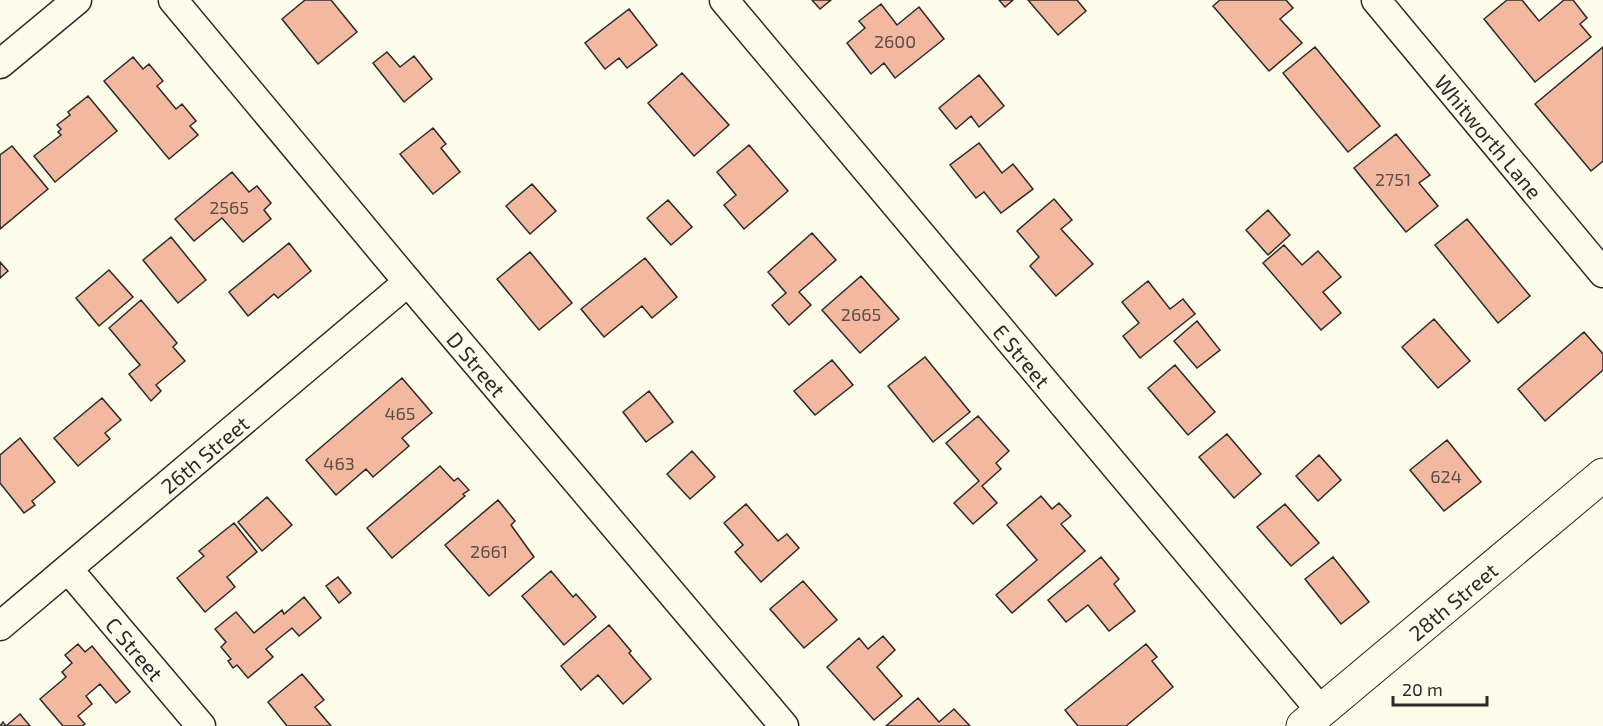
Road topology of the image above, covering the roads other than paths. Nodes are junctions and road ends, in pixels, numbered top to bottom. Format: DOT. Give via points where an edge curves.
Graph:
graph roads {
  1 [pos="77,0"];
  2 [pos="173,0"];
  3 [pos="724,0"];
  4 [pos="1376,0"];
  5 [pos="0,64"];
  6 [pos="1603,273"];
  7 [pos="408,282"];
  8 [pos="1603,476"];
  9 [pos="68,568"];
  10 [pos="0,626"];
  11 [pos="1312,719"];
  12 [pos="201,726"];
  13 [pos="784,726"];
  1 -- 5 [label="street"];
  2 -- 7 [label="street, D Street"];
  3 -- 11 [label="street, E Street"];
  4 -- 6 [label="street, Whitworth Lane"];
  7 -- 9 [label="street, 26th Street"];
  7 -- 13 [label="street, D Street"];
  8 -- 11 [label="main road, 28th Street"];
  9 -- 10 [label="street, 26th Street"];
  9 -- 12 [label="street, C Street"];
}
